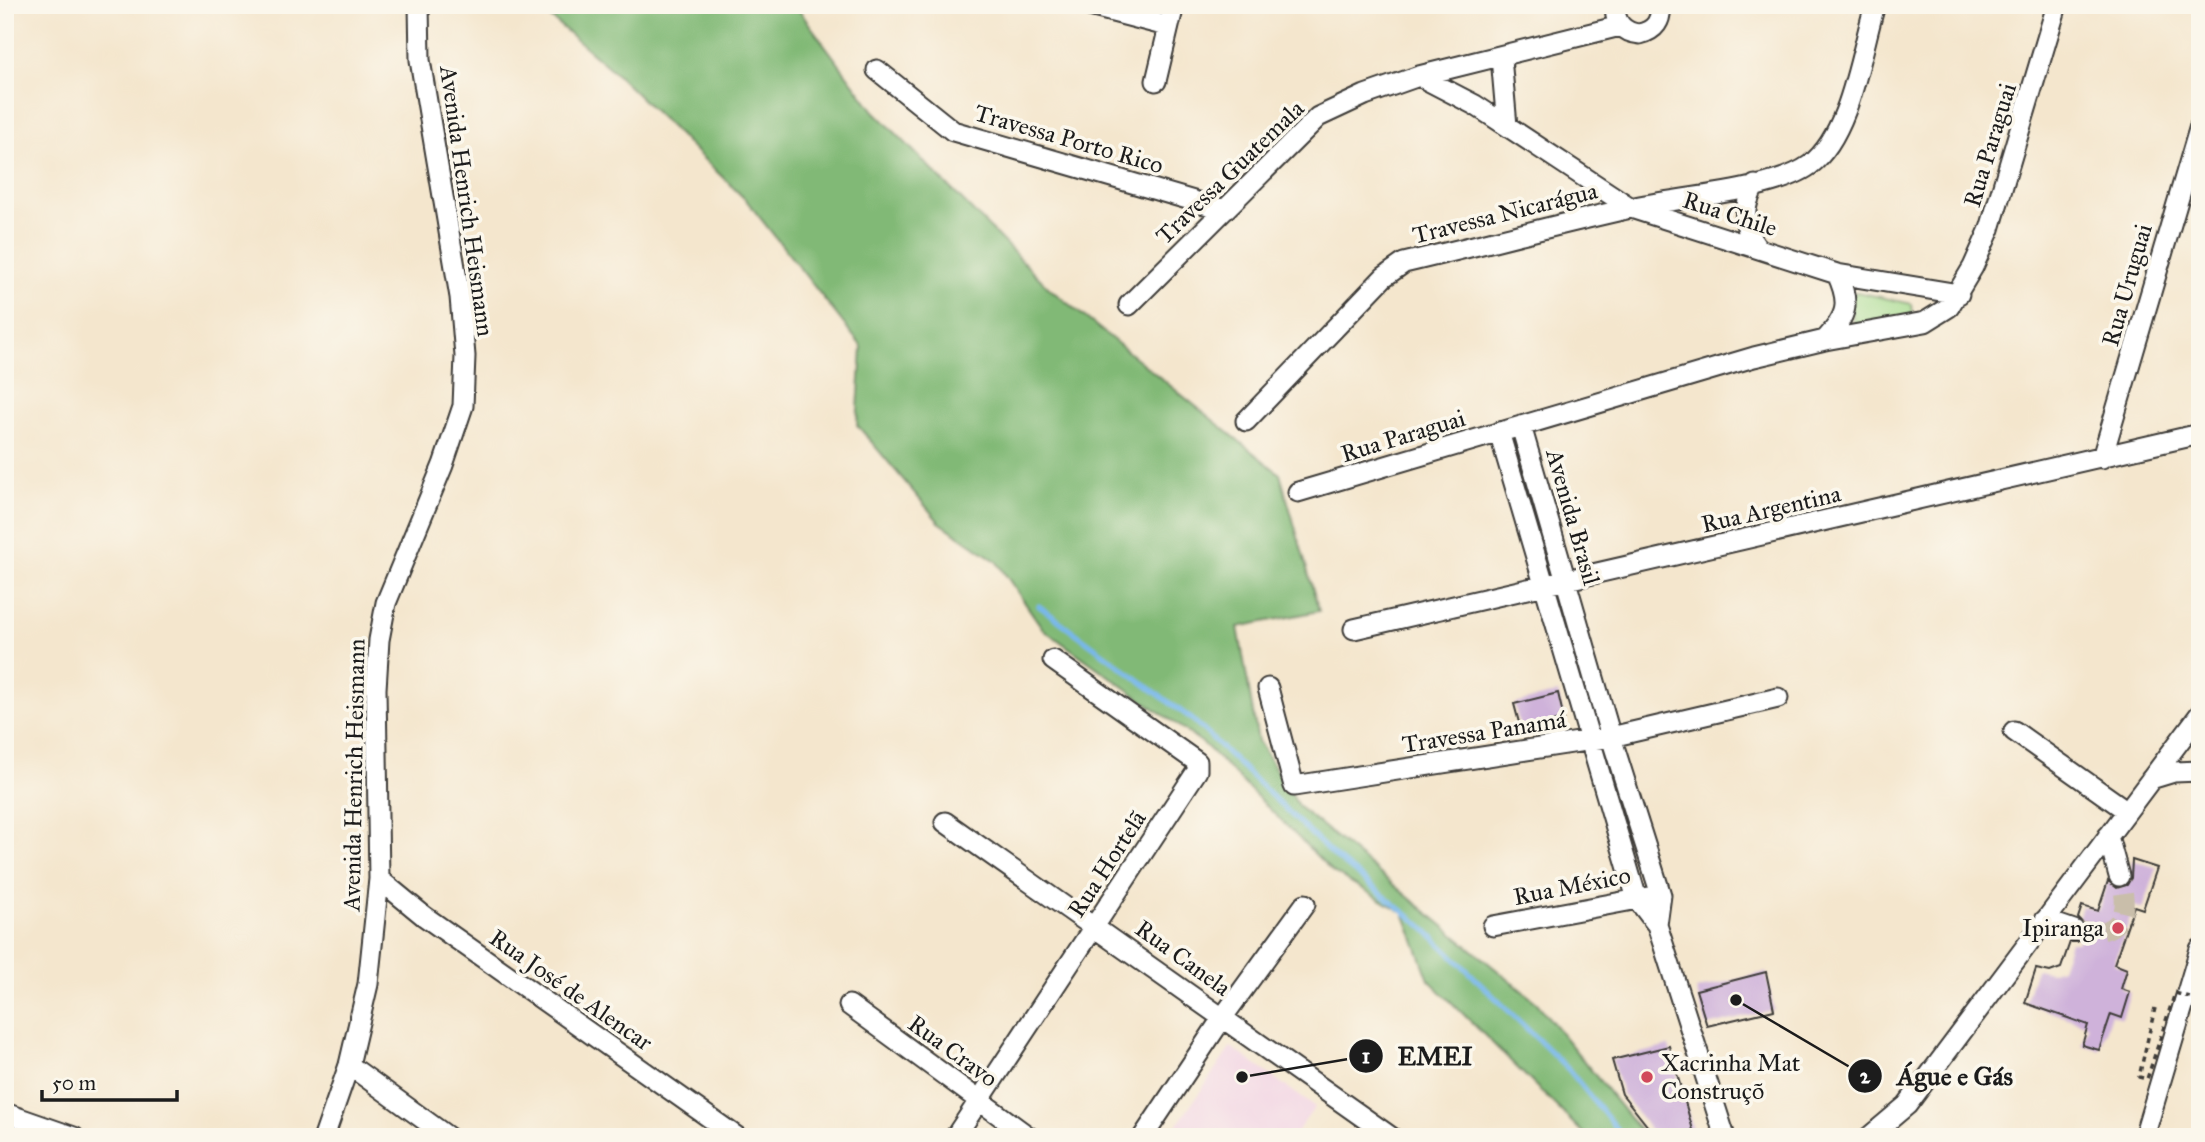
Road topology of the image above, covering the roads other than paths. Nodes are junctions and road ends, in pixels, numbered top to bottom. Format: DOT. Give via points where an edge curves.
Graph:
graph roads {
  1 [pos="419,5"];
  2 [pos="1086,5"];
  3 [pos="1174,5"];
  4 [pos="1615,5"];
  5 [pos="1660,5"];
  6 [pos="1875,5"];
  7 [pos="2057,5"];
  8 [pos="1167,26"];
  9 [pos="1620,26"];
  10 [pos="1502,57"];
  11 [pos="877,70"];
  12 [pos="1419,76"];
  13 [pos="1156,81"];
  14 [pos="2200,126"];
  15 [pos="1507,127"];
  16 [pos="1755,186"];
  17 [pos="1631,208"];
  18 [pos="1225,210"];
  19 [pos="1757,248"];
  20 [pos="1837,274"];
  21 [pos="1959,294"];
  22 [pos="1129,305"];
  23 [pos="1825,340"];
  24 [pos="1246,421"];
  25 [pos="1521,426"];
  26 [pos="1499,432"];
  27 [pos="2200,433"];
  28 [pos="2102,458"];
  29 [pos="1298,492"];
  30 [pos="1566,581"];
  31 [pos="1546,586"];
  32 [pos="1353,629"];
  33 [pos="1053,660"];
  34 [pos="1268,688"];
  35 [pos="1777,698"];
  36 [pos="2200,715"];
  37 [pos="2014,731"];
  38 [pos="1601,739"];
  39 [pos="2200,771"];
  40 [pos="2151,779"];
  41 [pos="1629,797"];
  42 [pos="1610,804"];
  43 [pos="2127,811"];
  44 [pos="945,822"];
  45 [pos="2108,836"];
  46 [pos="2119,876"];
  47 [pos="379,879"];
  48 [pos="1661,895"];
  49 [pos="1637,899"];
  50 [pos="1305,904"];
  51 [pos="2045,920"];
  52 [pos="1657,925"];
  53 [pos="1096,926"];
  54 [pos="1493,926"];
  55 [pos="2074,930"];
  56 [pos="2200,949"];
  57 [pos="849,1005"];
  58 [pos="1223,1017"];
  59 [pos="349,1065"];
  60 [pos="980,1102"];
  61 [pos="5,1113"];
  62 [pos="74,1137"];
  63 [pos="324,1137"];
  64 [pos="448,1137"];
  65 [pos="737,1137"];
  66 [pos="954,1137"];
  67 [pos="1030,1137"];
  68 [pos="1143,1137"];
  69 [pos="1391,1137"];
  70 [pos="1725,1137"];
  71 [pos="1869,1137"];
  72 [pos="2144,1137"];
  1 -- 47 [label="street, Avenida Henrich Heismann" via="422,74 460,297 463,406 386,603 379,640"];
  2 -- 8 [label="street"];
  3 -- 8 [label="street"];
  4 -- 9 [label="street"];
  5 -- 9 [label="street, Travessa Guatemala" via="1659,21 1647,32 1633,34"];
  6 -- 16 [label="street, Travessa Nicarágua" via="1831,142 1802,169"];
  7 -- 21 [label="street, Rua Paraguai" via="1990,229"];
  8 -- 13 [label="street"];
  9 -- 10 [label="street, Travessa Guatemala"];
  10 -- 12 [label="street, Travessa Guatemala"];
  10 -- 15 [label="street"];
  11 -- 18 [label="street, Travessa Porto Rico" via="953,131"];
  12 -- 15 [label="street, Rua Chile"];
  12 -- 18 [label="street, Travessa Guatemala" via="1318,117"];
  14 -- 28 [label="street, Rua Uruguai"];
  15 -- 17 [label="street, Rua Chile"];
  16 -- 17 [label="street, Travessa Nicarágua"];
  16 -- 19 [label="street" via="1745,211 1749,237"];
  17 -- 19 [label="street, Rua Chile"];
  17 -- 24 [label="street, Travessa Nicarágua" via="1404,263 1384,277"];
  18 -- 22 [label="street, Travessa Guatemala"];
  19 -- 20 [label="street, Rua Chile"];
  20 -- 21 [label="street, Rua Chile"];
  20 -- 23 [label="street" via="1846,305 1842,321"];
  21 -- 23 [label="street, Rua Paraguai" via="1934,319"];
  23 -- 25 [label="street, Avenida Brasil"];
  25 -- 26 [label="street, Rua Paraguai"];
  25 -- 30 [label="street, Avenida Brasil"];
  26 -- 29 [label="street, Rua Paraguai"];
  26 -- 31 [label="street, Avenida Brasil"];
  27 -- 28 [label="street, Rua Argentina"];
  28 -- 30 [label="street, Rua Argentina"];
  30 -- 31 [label="street, Rua Argentina"];
  30 -- 38 [label="street, Avenida Brasil"];
  31 -- 32 [label="street, Rua Argentina"];
  31 -- 38 [label="street, Avenida Brasil"];
  33 -- 53 [label="street, Rua Hortelã" via="1197,762 1197,771"];
  34 -- 38 [label="street, Travessa Panamá" via="1294,786"];
  35 -- 38 [label="street, Travessa Panamá"];
  36 -- 40 [label="street"];
  37 -- 43 [label="street"];
  38 -- 41 [label="street, Avenida Brasil"];
  38 -- 42 [label="street, Avenida Brasil"];
  39 -- 40 [label="street"];
  40 -- 43 [label="street"];
  41 -- 42 [label="street"];
  41 -- 48 [label="street, Avenida Brasil"];
  42 -- 49 [label="street, Avenida Brasil"];
  43 -- 45 [label="street"];
  44 -- 53 [label="street, Rua Canela"];
  45 -- 46 [label="street"];
  45 -- 51 [label="street"];
  47 -- 59 [label="street, Avenida Henrich Heismann" via="368,984"];
  47 -- 65 [label="street, Rua José de Alencar" via="424,916"];
  48 -- 49 [label="street, Rua México"];
  48 -- 52 [label="street, Avenida Brasil"];
  49 -- 52 [label="street, Avenida Brasil"];
  49 -- 54 [label="street, Rua México"];
  50 -- 58 [label="street"];
  51 -- 55 [label="street"];
  51 -- 71 [label="street" via="1907,1105"];
  52 -- 70 [label="street, Avenida Brasil"];
  53 -- 58 [label="street, Rua Canela"];
  53 -- 60 [label="street, Rua Hortelã"];
  56 -- 72 [label="street"];
  57 -- 60 [label="street, Rua Cravo"];
  58 -- 68 [label="street"];
  58 -- 69 [label="street, Rua Canela"];
  59 -- 63 [label="street, Avenida Henrich Heismann"];
  59 -- 64 [label="street"];
  60 -- 66 [label="street, Rua Hortelã"];
  60 -- 67 [label="street, Rua Cravo"];
  61 -- 62 [label="street"];
}
